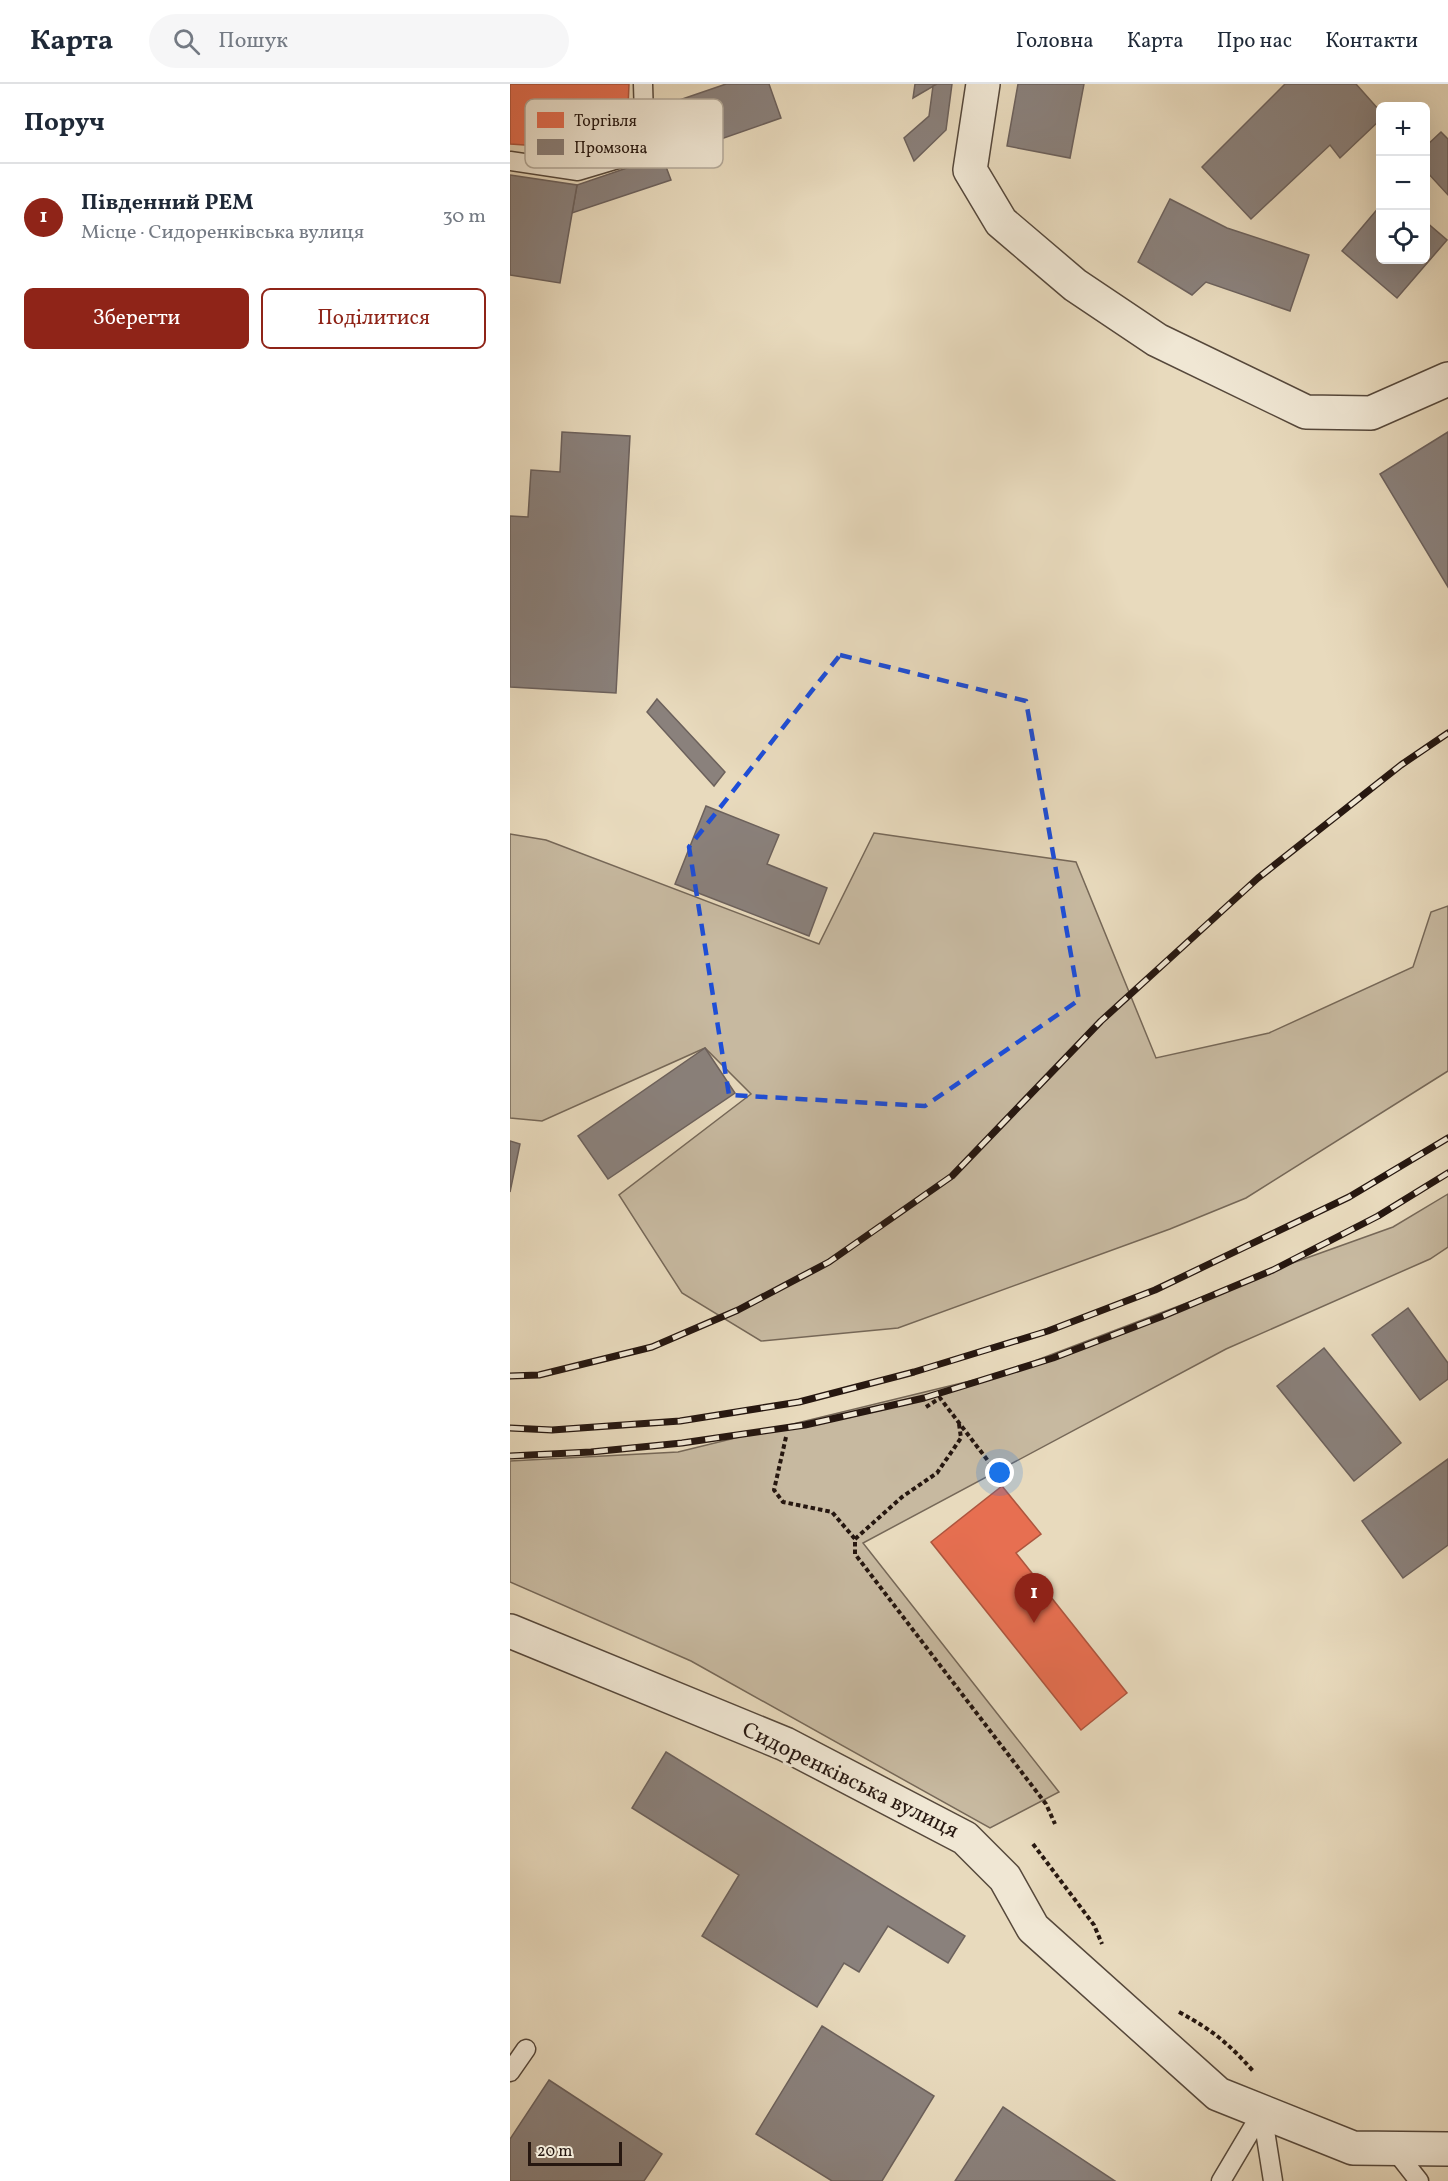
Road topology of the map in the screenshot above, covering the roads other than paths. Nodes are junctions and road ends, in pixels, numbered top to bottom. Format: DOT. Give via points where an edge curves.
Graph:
graph roads {
  1 [pos="643,84"];
  2 [pos="982,84"];
  3 [pos="643,99"];
  4 [pos="510,161"];
  5 [pos="525,163"];
  6 [pos="558,168"];
  7 [pos="588,168"];
  8 [pos="1448,379"];
  9 [pos="510,1631"];
  10 [pos="526,2049"];
  11 [pos="510,2072"];
  12 [pos="1262,2112"];
  13 [pos="1393,2148"];
  14 [pos="1448,2149"];
  15 [pos="1221,2181"];
  16 [pos="1273,2181"];
  17 [pos="1419,2181"];
  1 -- 3 [label="lane"];
  2 -- 8 [label="street" via="970,170 1001,222 1075,285 1157,340 1306,412 1371,413"];
  4 -- 5 [label="lane"];
  6 -- 7 [label="lane"];
  9 -- 12 [label="street, Сидоренківська вулиця" via="785,1744 965,1838 1005,1878 1033,1928 1218,2094"];
  10 -- 11 [label="lane"];
  12 -- 13 [label="street, Сидоренківська вулиця" via="1353,2148"];
  12 -- 15 [label="lane"];
  12 -- 16 [label="lane"];
  13 -- 14 [label="street, Сидоренківська вулиця"];
  13 -- 17 [label="lane"];
}
